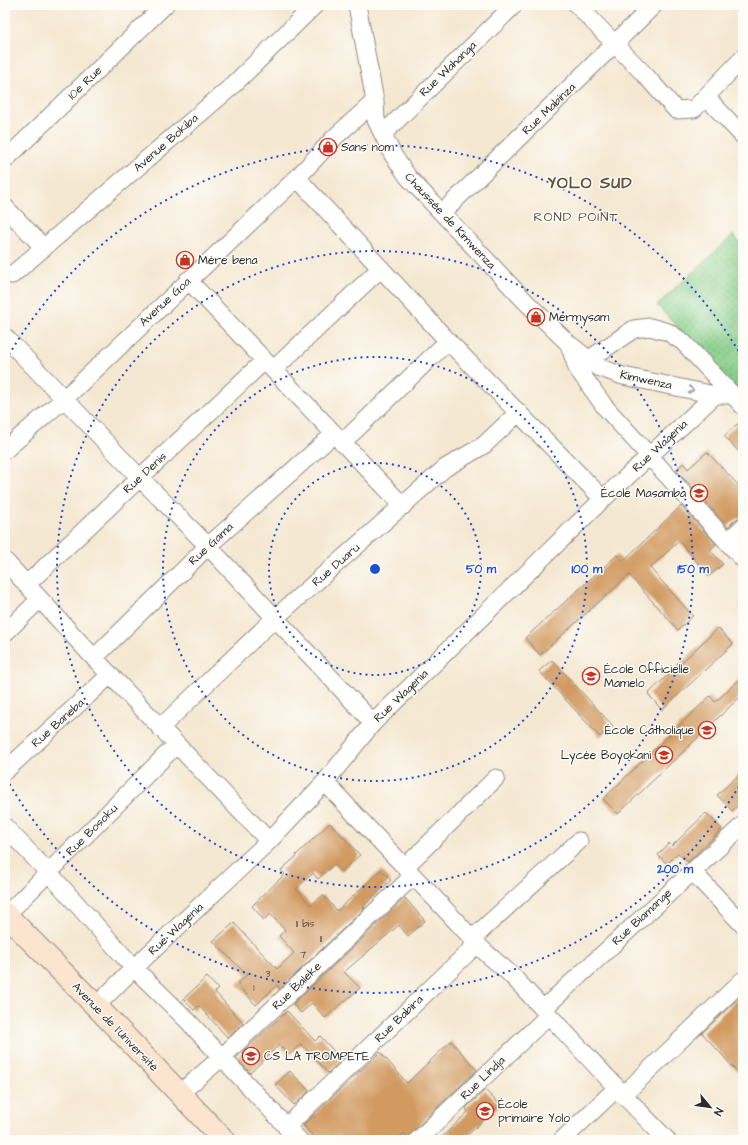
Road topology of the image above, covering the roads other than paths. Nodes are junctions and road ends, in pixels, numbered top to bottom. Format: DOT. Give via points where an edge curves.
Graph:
graph roads {
  1 [pos="165,5"];
  2 [pos="314,5"];
  3 [pos="357,5"];
  4 [pos="514,5"];
  5 [pos="577,5"];
  6 [pos="654,5"];
  7 [pos="616,44"];
  8 [pos="743,58"];
  9 [pos="706,98"];
  10 [pos="374,101"];
  11 [pos="382,134"];
  12 [pos="743,136"];
  13 [pos="5,160"];
  14 [pos="297,178"];
  15 [pos="5,207"];
  16 [pos="442,212"];
  17 [pos="44,248"];
  18 [pos="381,268"];
  19 [pos="12,274"];
  20 [pos="188,280"];
  21 [pos="5,337"];
  22 [pos="448,340"];
  23 [pos="568,344"];
  24 [pos="588,360"];
  25 [pos="268,365"];
  26 [pos="733,395"];
  27 [pos="64,399"];
  28 [pos="519,412"];
  29 [pos="338,438"];
  30 [pos="5,450"];
  31 [pos="650,457"];
  32 [pos="140,478"];
  33 [pos="603,499"];
  34 [pos="403,506"];
  35 [pos="743,527"];
  36 [pos="727,542"];
  37 [pos="208,546"];
  38 [pos="743,559"];
  39 [pos="5,561"];
  40 [pos="26,585"];
  41 [pos="40,600"];
  42 [pos="275,618"];
  43 [pos="5,633"];
  44 [pos="94,658"];
  45 [pos="110,675"];
  46 [pos="373,723"];
  47 [pos="160,728"];
  48 [pos="176,745"];
  49 [pos="5,771"];
  50 [pos="496,778"];
  51 [pos="325,782"];
  52 [pos="743,825"];
  53 [pos="5,827"];
  54 [pos="269,841"];
  55 [pos="579,841"];
  56 [pos="692,871"];
  57 [pos="409,872"];
  58 [pos="49,873"];
  59 [pos="6,915"];
  60 [pos="743,925"];
  61 [pos="475,941"];
  62 [pos="134,968"];
  63 [pos="743,980"];
  64 [pos="96,1006"];
  65 [pos="546,1012"];
  66 [pos="221,1058"];
  67 [pos="619,1092"];
  68 [pos="179,1094"];
  69 [pos="286,1127"];
  70 [pos="217,1138"];
  71 [pos="299,1140"];
  72 [pos="418,1140"];
  73 [pos="562,1140"];
  74 [pos="667,1140"];
  1 -- 13 [label="street, 10e Rue"];
  2 -- 17 [label="street, Avenue Bokiba" via="231,88"];
  3 -- 10 [label="street, Chaussée de Kimwenza"];
  4 -- 11 [label="street, Rue Wahanga"];
  5 -- 7 [label="street"];
  6 -- 7 [label="street, Rue Mabinza"];
  7 -- 9 [label="street" via="676,110 694,109"];
  7 -- 16 [label="street, Rue Mabinza"];
  8 -- 9 [label="street"];
  9 -- 12 [label="street"];
  10 -- 11 [label="street, Chaussée de Kimwenza" via="376,120"];
  10 -- 14 [label="street, Avenue Goa" via="335,137"];
  11 -- 16 [label="street, Chaussée de Kimwenza" via="408,177"];
  14 -- 18 [label="street"];
  14 -- 20 [label="street, Avenue Goa"];
  15 -- 17 [label="street"];
  16 -- 23 [label="street, Chaussée de Kimwenza"];
  17 -- 19 [label="street, Avenue Bokiba"];
  18 -- 22 [label="street"];
  18 -- 25 [label="street, Rue Denis"];
  20 -- 25 [label="street"];
  20 -- 27 [label="street, Avenue Goa"];
  21 -- 27 [label="street"];
  22 -- 28 [label="street"];
  22 -- 29 [label="street, Rue Gama"];
  23 -- 24 [label="street, Kimwenza"];
  23 -- 31 [label="street" via="586,384"];
  24 -- 26 [label="street, Kimwenza, one-way" via="598,367 623,376"];
  24 -- 26 [label="street" via="634,329 650,327 668,332 683,342"];
  25 -- 29 [label="street"];
  25 -- 32 [label="street, Rue Denis"];
  26 -- 31 [label="street, Rue Wagenia"];
  27 -- 30 [label="street, Avenue Goa"];
  27 -- 32 [label="street"];
  28 -- 33 [label="street"];
  28 -- 34 [label="street, Rue Duaru" via="484,445 445,468"];
  29 -- 34 [label="street"];
  29 -- 37 [label="street, Rue Gama"];
  31 -- 33 [label="street, Rue Wagenia"];
  31 -- 36 [label="street"];
  32 -- 37 [label="street"];
  32 -- 40 [label="street, Rue Denis"];
  33 -- 46 [label="street, Rue Wagenia"];
  34 -- 42 [label="street, Rue Duaru"];
  35 -- 36 [label="street"];
  36 -- 38 [label="street"];
  37 -- 42 [label="street"];
  37 -- 44 [label="street, Rue Gama"];
  39 -- 40 [label="street"];
  40 -- 41 [label="street"];
  41 -- 43 [label="street"];
  41 -- 44 [label="street"];
  42 -- 46 [label="street"];
  42 -- 47 [label="street, Rue Duaru"];
  44 -- 45 [label="street"];
  45 -- 47 [label="street"];
  45 -- 49 [label="street, Rue Baneba"];
  46 -- 51 [label="street, Rue Wagenia"];
  47 -- 48 [label="street"];
  48 -- 54 [label="street"];
  48 -- 58 [label="street, Rue Bosoku"];
  50 -- 57 [label="street, Rue Baleke"];
  51 -- 54 [label="street, Rue Wagenia"];
  51 -- 57 [label="street"];
  52 -- 56 [label="street, Rue Biamange"];
  53 -- 58 [label="street"];
  54 -- 62 [label="street, Rue Wagenia"];
  55 -- 61 [label="street, Rue Babira"];
  56 -- 60 [label="street"];
  56 -- 65 [label="street, Rue Biamange"];
  57 -- 61 [label="street"];
  57 -- 66 [label="street, Rue Baleke"];
  58 -- 59 [label="street, Rue Bosoku"];
  58 -- 62 [label="street"];
  59 -- 64 [label="main road, Avenue de l’Université"];
  61 -- 65 [label="street"];
  61 -- 69 [label="street, Rue Babira"];
  62 -- 64 [label="street, Rue Wagenia"];
  62 -- 66 [label="street"];
  63 -- 67 [label="street"];
  64 -- 68 [label="main road, Avenue de l’Université"];
  65 -- 67 [label="street"];
  65 -- 72 [label="street, Rue Lindja"];
  66 -- 68 [label="street, Rue Baleke"];
  66 -- 69 [label="street"];
  67 -- 73 [label="street"];
  67 -- 74 [label="street"];
  68 -- 70 [label="main road, Avenue de l’Université"];
  69 -- 71 [label="street"];
}
